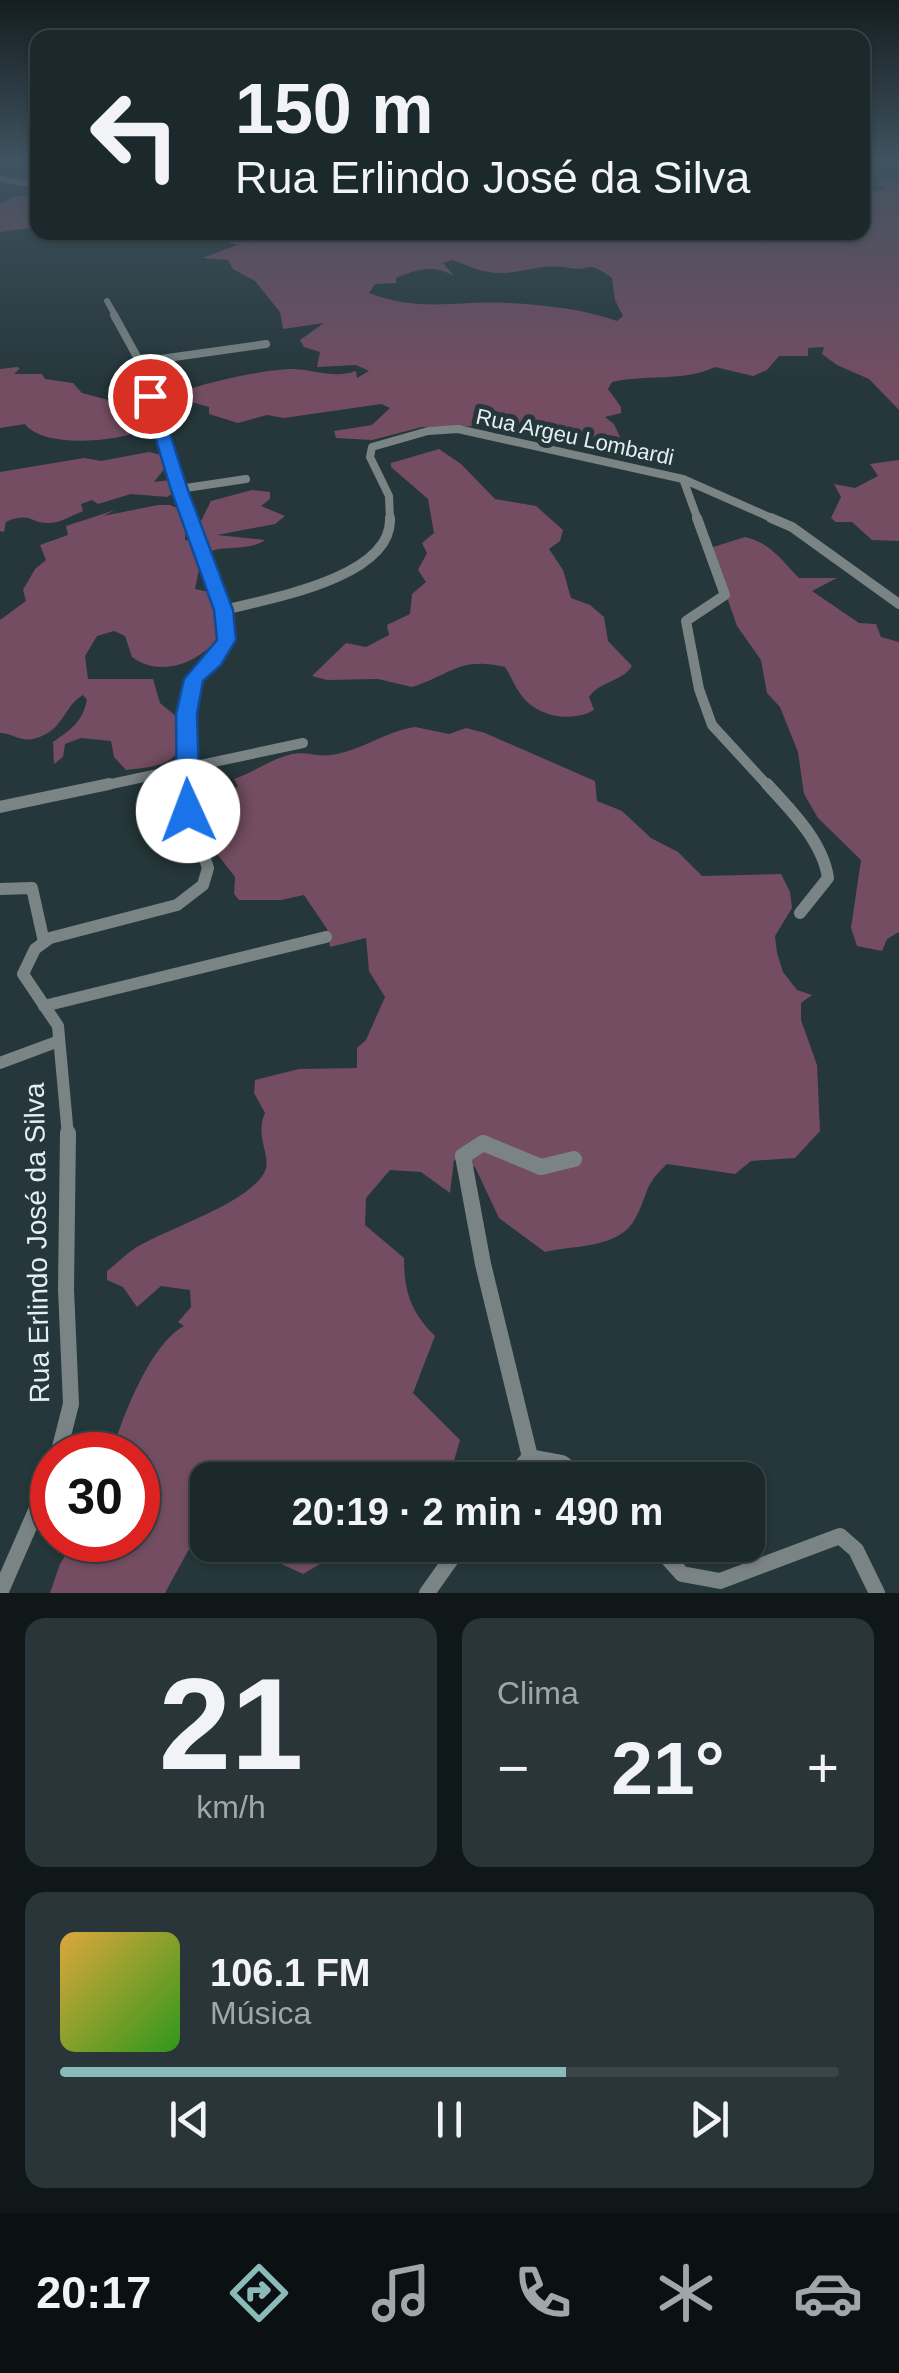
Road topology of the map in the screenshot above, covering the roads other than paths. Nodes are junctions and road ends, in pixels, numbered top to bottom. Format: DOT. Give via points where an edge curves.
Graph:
graph roads {
  1 [pos="106,300"];
  2 [pos="266,344"];
  3 [pos="140,362"];
  4 [pos="246,479"];
  5 [pos="683,479"];
  6 [pos="179,490"];
  7 [pos="899,604"];
  8 [pos="224,610"];
  9 [pos="302,743"];
  10 [pos="186,768"];
  11 [pos="0,806"];
  12 [pos="0,889"];
  13 [pos="800,913"];
  14 [pos="326,937"];
  15 [pos="44,942"];
  16 [pos="44,1006"];
  17 [pos="59,1042"];
  18 [pos="0,1063"];
  19 [pos="574,1158"];
  20 [pos="64,1432"];
  21 [pos="530,1457"];
  22 [pos="525,1462"];
  23 [pos="557,1462"];
  24 [pos="30,1524"];
  25 [pos="449,1562"];
  26 [pos="671,1562"];
  27 [pos="0,1593"];
  28 [pos="427,1593"];
  29 [pos="877,1593"];
  1 -- 3 [label="street"];
  2 -- 3 [label="street"];
  3 -- 6 [label="street"];
  4 -- 6 [label="street"];
  5 -- 7 [label="street, Rua Argeu Lombardi" via="792,527"];
  5 -- 8 [label="street, Rua Argeu Lombardi" via="458,429 428,431 372,447 370,457 386,482 390,528 373,559 351,574"];
  5 -- 13 [label="street" via="725,595 686,622 700,690 712,725 796,814 826,865 828,878"];
  6 -- 8 [label="street"];
  8 -- 10 [label="street" via="226,640 194,679"];
  9 -- 10 [label="street"];
  10 -- 11 [label="street"];
  10 -- 15 [label="street" via="188,811 208,868 203,885 177,905"];
  12 -- 15 [label="street" via="32,888"];
  14 -- 16 [label="street"];
  15 -- 16 [label="street, Rua Erlindo José da Silva" via="22,974"];
  16 -- 17 [label="street, Rua Erlindo José da Silva" via="58,1026"];
  17 -- 18 [label="street"];
  17 -- 20 [label="street, Rua Erlindo José da Silva" via="68,1130 71,1404"];
  19 -- 21 [label="street" via="541,1167 483,1144 463,1156"];
  21 -- 22 [label="street"];
  21 -- 23 [label="street"];
  24 -- 27 [label="street"];
  25 -- 28 [label="street"];
  26 -- 29 [label="street" via="682,1574 720,1581 840,1536 856,1550"];
}
